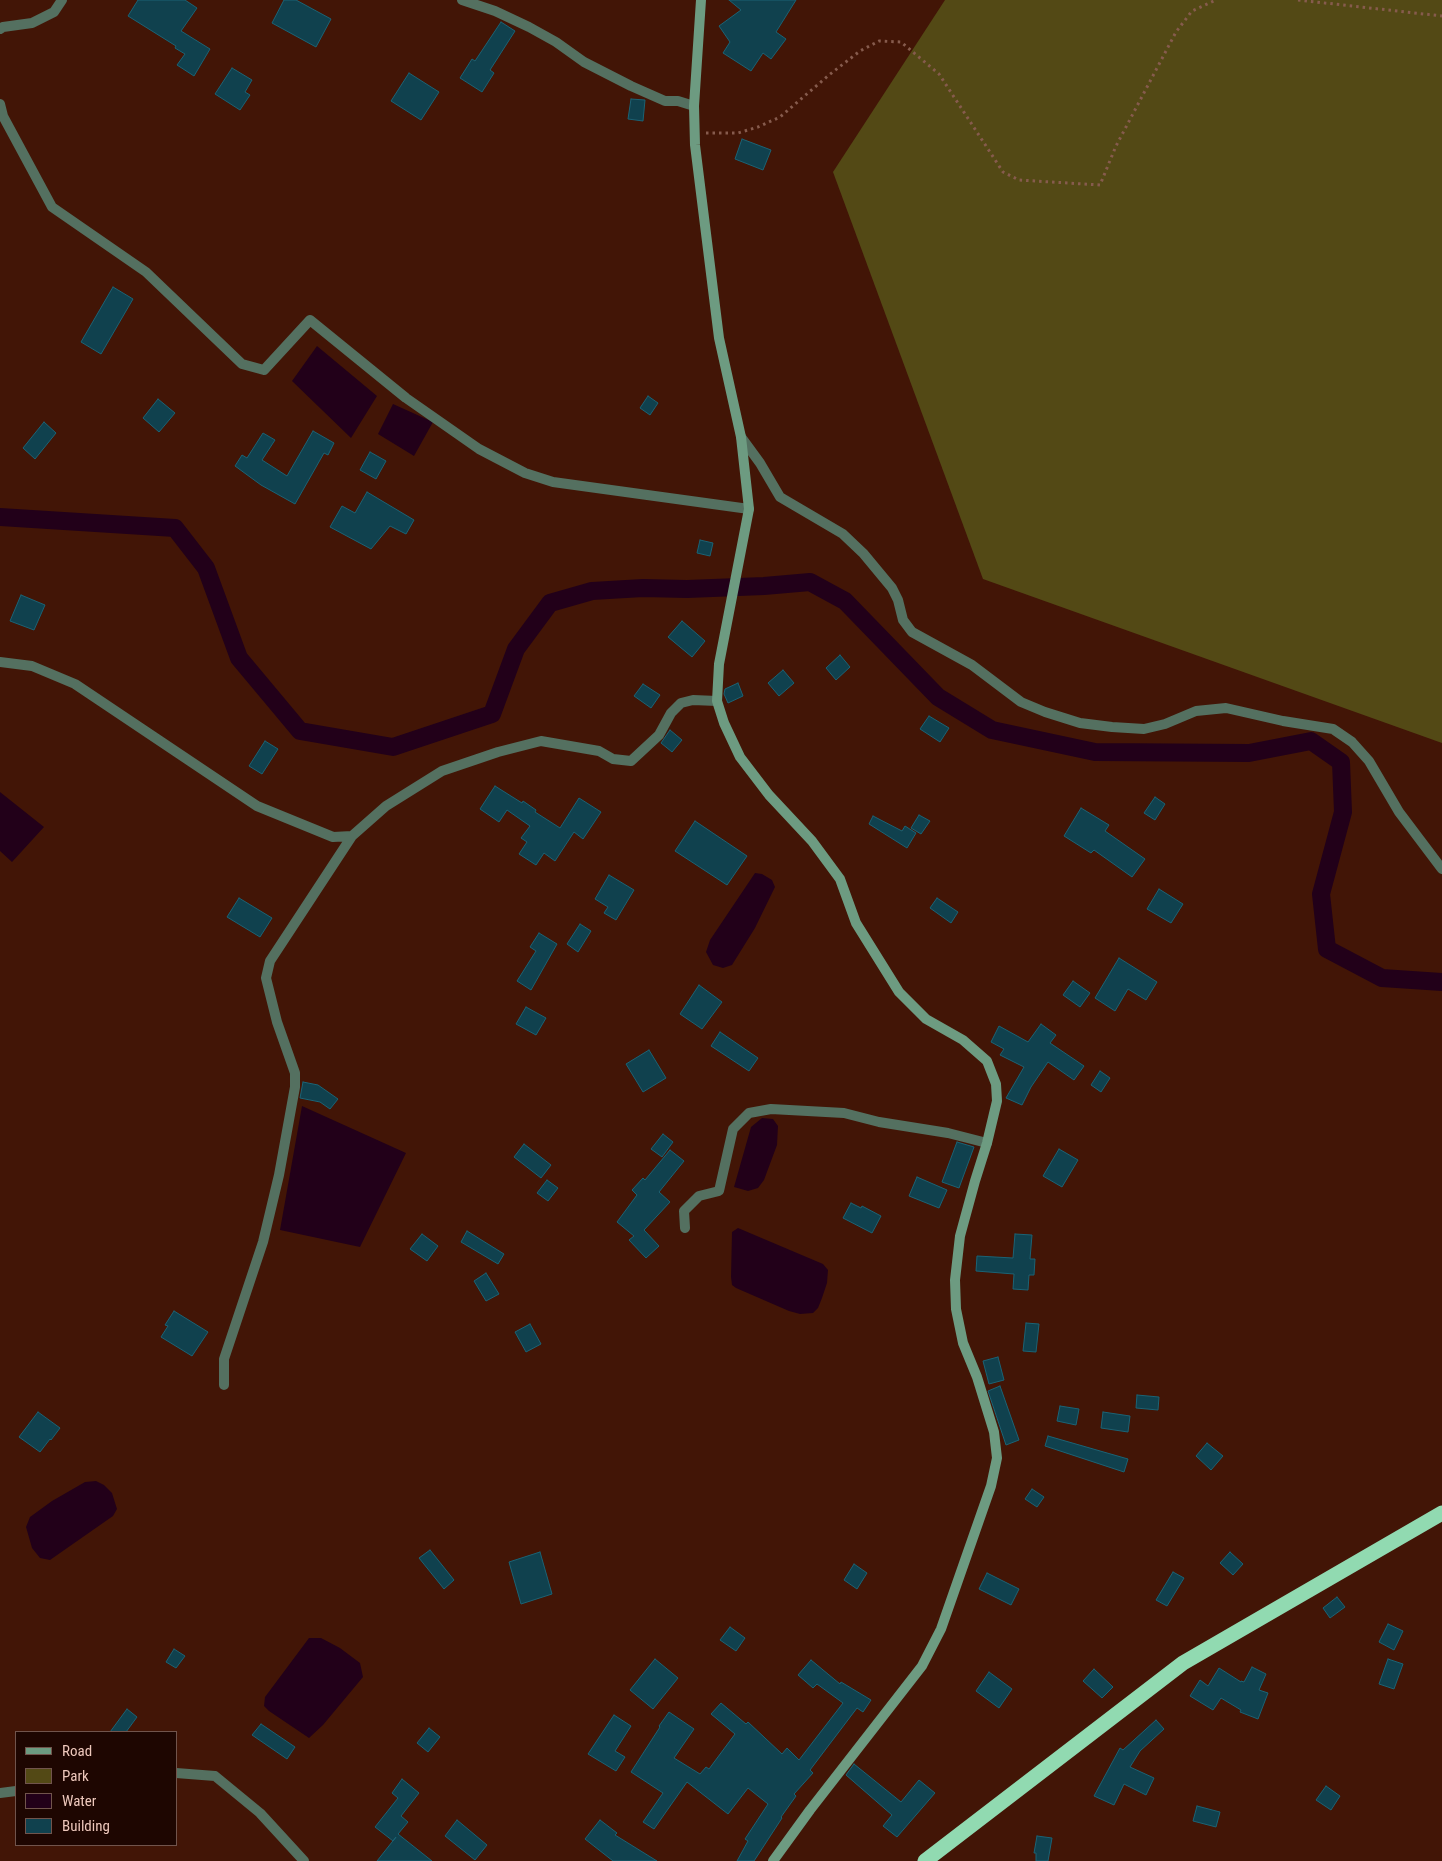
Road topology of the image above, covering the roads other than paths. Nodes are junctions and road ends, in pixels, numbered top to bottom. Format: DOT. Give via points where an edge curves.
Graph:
graph roads {
  1 [pos="62,0"];
  2 [pos="462,0"];
  3 [pos="701,0"];
  4 [pos="0,29"];
  5 [pos="0,104"];
  6 [pos="694,106"];
  7 [pos="741,438"];
  8 [pos="749,509"];
  9 [pos="0,662"];
  10 [pos="717,701"];
  11 [pos="352,836"];
  12 [pos="1442,869"];
  13 [pos="987,1143"];
  14 [pos="685,1228"];
  15 [pos="224,1385"];
  16 [pos="1442,1513"];
  17 [pos="178,1773"];
  18 [pos="15,1791"];
  19 [pos="0,1793"];
  20 [pos="304,1861"];
  21 [pos="773,1861"];
  22 [pos="925,1861"];
  1 -- 4 [label="street" via="54,12 32,23"];
  2 -- 6 [label="street" via="529,27 584,62 631,86 664,101"];
  3 -- 6 [label="street"];
  5 -- 8 [label="street" via="3,116 52,207 146,272 242,364 264,370 310,320 406,398 479,449 525,473 553,482"];
  6 -- 7 [label="street" via="719,338"];
  7 -- 8 [label="street"];
  7 -- 12 [label="street" via="780,496 843,534 863,553 892,588 903,620 912,632 972,665 1021,702 1080,723 1112,727 1144,728 1165,724 1196,711 1226,708 1333,729 1352,742 1369,762 1399,812"];
  8 -- 10 [label="street" via="719,664"];
  9 -- 11 [label="street" via="32,666 75,684 256,806 333,837"];
  10 -- 11 [label="street" via="682,702 671,713 659,735 631,761 613,759 599,751 540,741 442,771 386,806"];
  10 -- 13 [label="street" via="740,757 812,841 840,880 856,922 899,992 926,1019 963,1040 987,1061 996,1084 997,1101"];
  11 -- 15 [label="street" via="270,961 266,978 295,1073 295,1087 263,1242 224,1359"];
  13 -- 14 [label="street" via="844,1113 771,1109 749,1113 733,1129 720,1191 699,1196 684,1211"];
  13 -- 21 [label="street" via="960,1236 955,1280 956,1309 963,1344 994,1432 997,1458 991,1486 941,1629 922,1666"];
  16 -- 22 [label="highway" via="1183,1664"];
  17 -- 20 [label="street" via="215,1776 260,1813"];
  18 -- 19 [label="street"];
}
